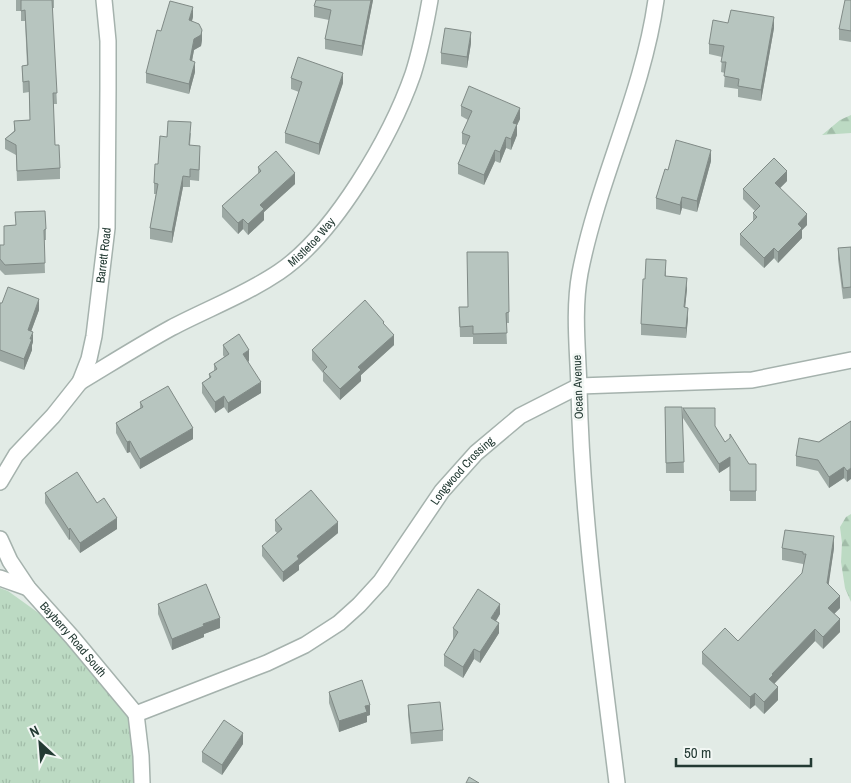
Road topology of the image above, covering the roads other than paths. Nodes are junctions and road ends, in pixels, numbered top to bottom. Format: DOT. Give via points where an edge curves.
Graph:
graph roads {
  1 [pos="104,0"];
  2 [pos="430,0"];
  3 [pos="656,0"];
  4 [pos="851,360"];
  5 [pos="80,382"];
  6 [pos="578,386"];
  7 [pos="0,482"];
  8 [pos="0,539"];
  9 [pos="0,578"];
  10 [pos="28,588"];
  11 [pos="136,714"];
  12 [pos="142,783"];
  13 [pos="617,783"];
  1 -- 5 [label="street, Barrett Road" via="108,41 107,228 94,336"];
  2 -- 5 [label="street, Mistletoe Way" via="414,71 404,97 378,150 314,242 280,271 251,289 172,328"];
  3 -- 6 [label="street, Ocean Avenue" via="643,64 597,204 580,275 576,326"];
  4 -- 6 [label="street, Longwood Crossing" via="752,380"];
  5 -- 7 [label="street, Barrett Road" via="16,456"];
  6 -- 11 [label="street, Longwood Crossing" via="520,416 476,454 442,491 380,581 339,623 306,645 267,663"];
  6 -- 13 [label="street, Ocean Avenue" via="587,541"];
  8 -- 10 [label="street" via="10,562"];
  9 -- 10 [label="street, Bayberry Road South"];
  10 -- 11 [label="street, Bayberry Road South"];
  11 -- 12 [label="street"];
}
